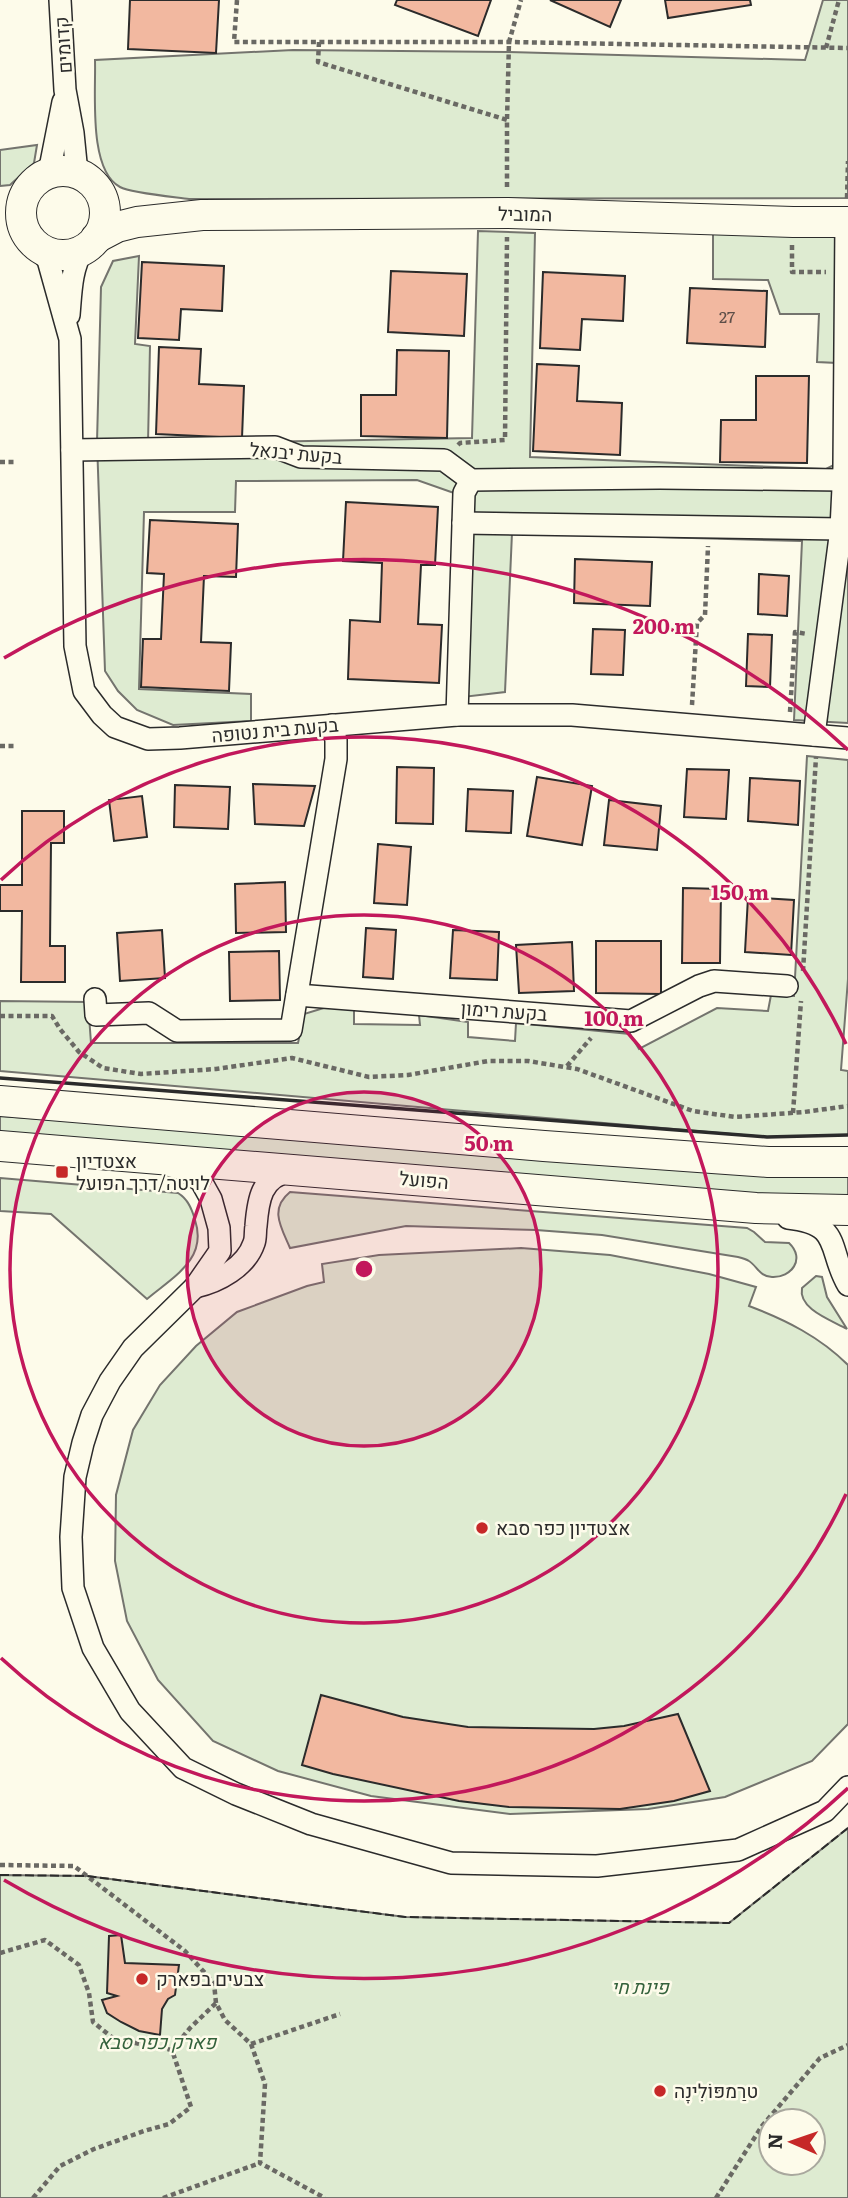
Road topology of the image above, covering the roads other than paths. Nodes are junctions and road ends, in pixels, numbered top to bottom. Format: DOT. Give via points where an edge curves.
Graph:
graph roads {
  1 [pos="60,0"];
  2 [pos="52,179"];
  3 [pos="99,194"];
  4 [pos="0,203"];
  5 [pos="202,215"];
  6 [pos="847,222"];
  7 [pos="21,235"];
  8 [pos="89,243"];
  9 [pos="67,327"];
  10 [pos="72,450"];
  11 [pos="845,472"];
  12 [pos="471,480"];
  13 [pos="463,523"];
  14 [pos="841,529"];
  15 [pos="457,715"];
  16 [pos="332,725"];
  17 [pos="814,735"];
  18 [pos="848,738"];
  19 [pos="797,986"];
  20 [pos="297,995"];
  21 [pos="95,999"];
  22 [pos="0,1101"];
  23 [pos="0,1146"];
  24 [pos="131,1156"];
  25 [pos="848,1162"];
  26 [pos="298,1170"];
  27 [pos="756,1208"];
  28 [pos="848,1210"];
  29 [pos="848,1285"];
  30 [pos="195,1287"];
  31 [pos="848,1787"];
  1 -- 2 [label="street, קדומים" via="65,90 73,133"];
  2 -- 3 [label="main road" via="88,179"];
  2 -- 4 [label="main road"];
  2 -- 7 [label="main road" via="21,204"];
  3 -- 5 [label="main road, המוביל" via="127,205"];
  3 -- 8 [label="main road" via="101,230"];
  5 -- 6 [label="main road, המוביל" via="508,213"];
  5 -- 8 [label="main road, המוביל" via="137,222"];
  6 -- 11 [label="street"];
  7 -- 8 [label="main road" via="56,254 70,254"];
  7 -- 9 [label="street, בקעת בית נטופה" via="48,260"];
  8 -- 9 [label="street, בקעת בית נטופה" via="76,260"];
  9 -- 10 [label="street, בקעת בית נטופה"];
  10 -- 12 [label="street, בקעת יבנאל" via="275,447 301,457 444,460"];
  10 -- 16 [label="street, בקעת בית נטופה" via="75,646 84,691 102,715 116,727 148,739"];
  11 -- 12 [label="street"];
  11 -- 14 [label="street"];
  12 -- 13 [label="street" via="464,493"];
  13 -- 14 [label="street"];
  13 -- 15 [label="street"];
  14 -- 17 [label="street"];
  15 -- 16 [label="street, בקעת בית נטופה"];
  15 -- 17 [label="street, בקעת בית נטופה" via="572,715"];
  16 -- 20 [label="street" via="336,759"];
  17 -- 18 [label="street, בקעת בית נטופה"];
  19 -- 20 [label="street, בקעת רימון" via="715,981 631,1021"];
  20 -- 21 [label="street" via="291,1030 177,1031 149,1013 96,1015"];
  22 -- 25 [label="main road" via="570,1148 768,1162"];
  23 -- 24 [label="main road, הפועל"];
  24 -- 26 [label="main road, הפועל"];
  24 -- 30 [label="street" via="185,1170 201,1181 211,1199 220,1251"];
  26 -- 27 [label="main road, הפועל"];
  26 -- 30 [label="street" via="280,1173 262,1191 255,1242 247,1256 214,1283"];
  27 -- 28 [label="main road, הפועל"];
  27 -- 29 [label="street" via="818,1225 834,1245"];
  30 -- 31 [label="street" via="133,1348 92,1415 75,1477 71,1537 73,1588 93,1648 130,1711 183,1768 312,1824 451,1863 597,1866 738,1850 825,1811"];
}
